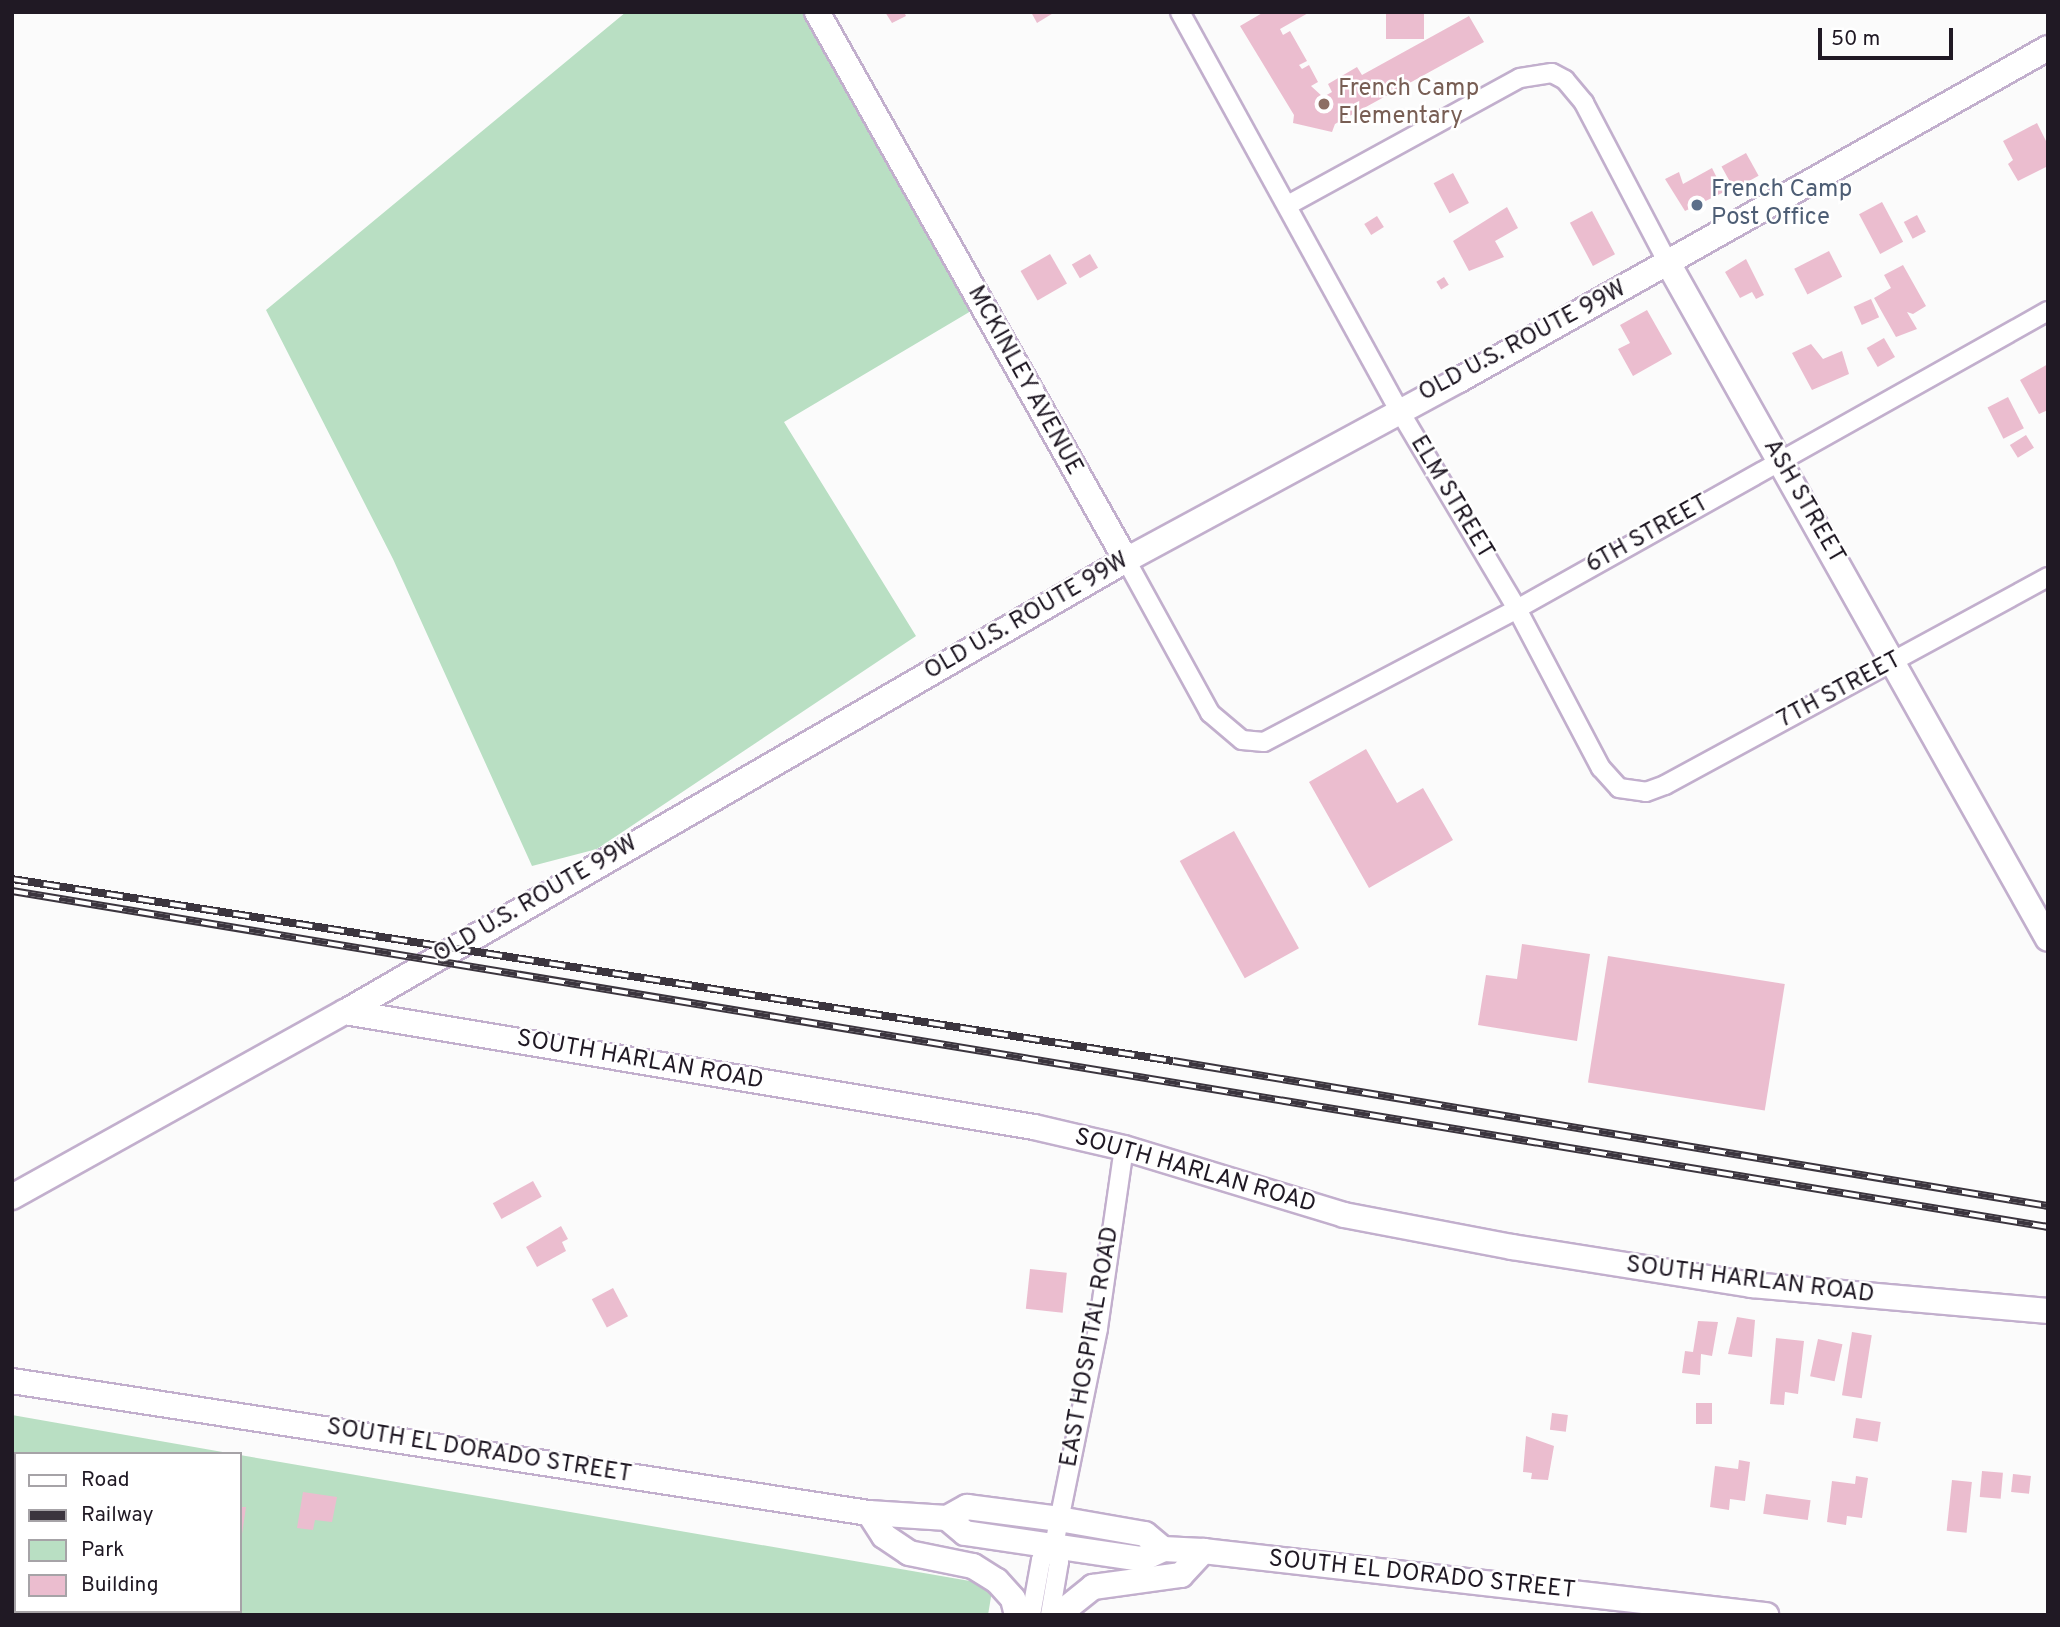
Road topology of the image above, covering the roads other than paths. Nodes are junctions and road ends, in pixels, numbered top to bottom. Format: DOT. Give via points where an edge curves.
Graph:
graph roads {
  1 [pos="817,12"];
  2 [pos="1180,12"];
  3 [pos="2048,48"];
  4 [pos="1287,205"];
  5 [pos="1672,261"];
  6 [pos="2048,311"];
  7 [pos="1399,410"];
  8 [pos="1784,459"];
  9 [pos="1126,559"];
  10 [pos="2048,577"];
  11 [pos="1517,609"];
  12 [pos="1898,660"];
  13 [pos="1242,740"];
  14 [pos="1628,792"];
  15 [pos="2048,919"];
  16 [pos="2048,939"];
  17 [pos="345,1012"];
  18 [pos="1124,1149"];
  19 [pos="12,1197"];
  20 [pos="2048,1311"];
  21 [pos="12,1381"];
  22 [pos="869,1513"];
  23 [pos="947,1518"];
  24 [pos="1059,1519"];
  25 [pos="1054,1545"];
  26 [pos="1163,1549"];
  27 [pos="1203,1551"];
  28 [pos="1017,1615"];
  29 [pos="1031,1615"];
  30 [pos="1050,1615"];
  31 [pos="1058,1615"];
  32 [pos="1766,1615"];
  1 -- 9 [label="main road, MCKINLEY AVENUE"];
  2 -- 4 [label="street, ELM STREET"];
  3 -- 5 [label="main road, OLD U.S. ROUTE 99W"];
  4 -- 5 [label="street, ASH STREET" via="1520,78 1552,73 1566,80 1584,103"];
  4 -- 7 [label="street, ELM STREET"];
  5 -- 7 [label="main road, OLD U.S. ROUTE 99W"];
  5 -- 8 [label="main road, ASH STREET"];
  6 -- 8 [label="street, 6TH STREET"];
  7 -- 9 [label="main road, OLD U.S. ROUTE 99W"];
  7 -- 11 [label="street, ELM STREET"];
  8 -- 11 [label="street, 6TH STREET"];
  8 -- 12 [label="main road, ASH STREET"];
  9 -- 13 [label="street, MCKINLEY AVENUE" via="1210,713"];
  9 -- 17 [label="main road, OLD U.S. ROUTE 99W"];
  10 -- 12 [label="street, 7TH STREET"];
  11 -- 13 [label="street, 6TH STREET" via="1264,742"];
  11 -- 14 [label="street, ELM STREET" via="1601,768"];
  12 -- 14 [label="street, 7TH STREET" via="1665,785"];
  12 -- 15 [label="main road, ASH STREET"];
  12 -- 16 [label="main road, ASH STREET"];
  17 -- 18 [label="main road, SOUTH HARLAN ROAD" via="1034,1127"];
  17 -- 19 [label="main road, OLD U.S. ROUTE 99W"];
  18 -- 20 [label="main road, SOUTH HARLAN ROAD" via="1343,1215 1512,1247 1752,1285"];
  18 -- 24 [label="street, EAST HOSPITAL ROAD" via="1098,1328"];
  21 -- 22 [label="main road, SOUTH EL DORADO STREET"];
  22 -- 23 [label="main road, SOUTH EL DORADO STREET"];
  22 -- 28 [label="main road" via="884,1536 909,1553 973,1566 997,1581 1013,1599"];
  23 -- 24 [label="main road, SOUTH EL DORADO STREET" via="967,1507"];
  23 -- 25 [label="main road, SOUTH EL DORADO STREET" via="965,1533"];
  24 -- 25 [label="street, EAST HOSPITAL ROAD"];
  24 -- 26 [label="main road, SOUTH EL DORADO STREET" via="1145,1534"];
  25 -- 26 [label="main road, SOUTH EL DORADO STREET" via="1142,1559"];
  25 -- 29 [label="street" via="1041,1560"];
  25 -- 30 [label="street" via="1059,1562"];
  26 -- 27 [label="main road, SOUTH EL DORADO STREET"];
  27 -- 31 [label="main road" via="1181,1575 1093,1587"];
  27 -- 32 [label="main road, SOUTH EL DORADO STREET"];
}
